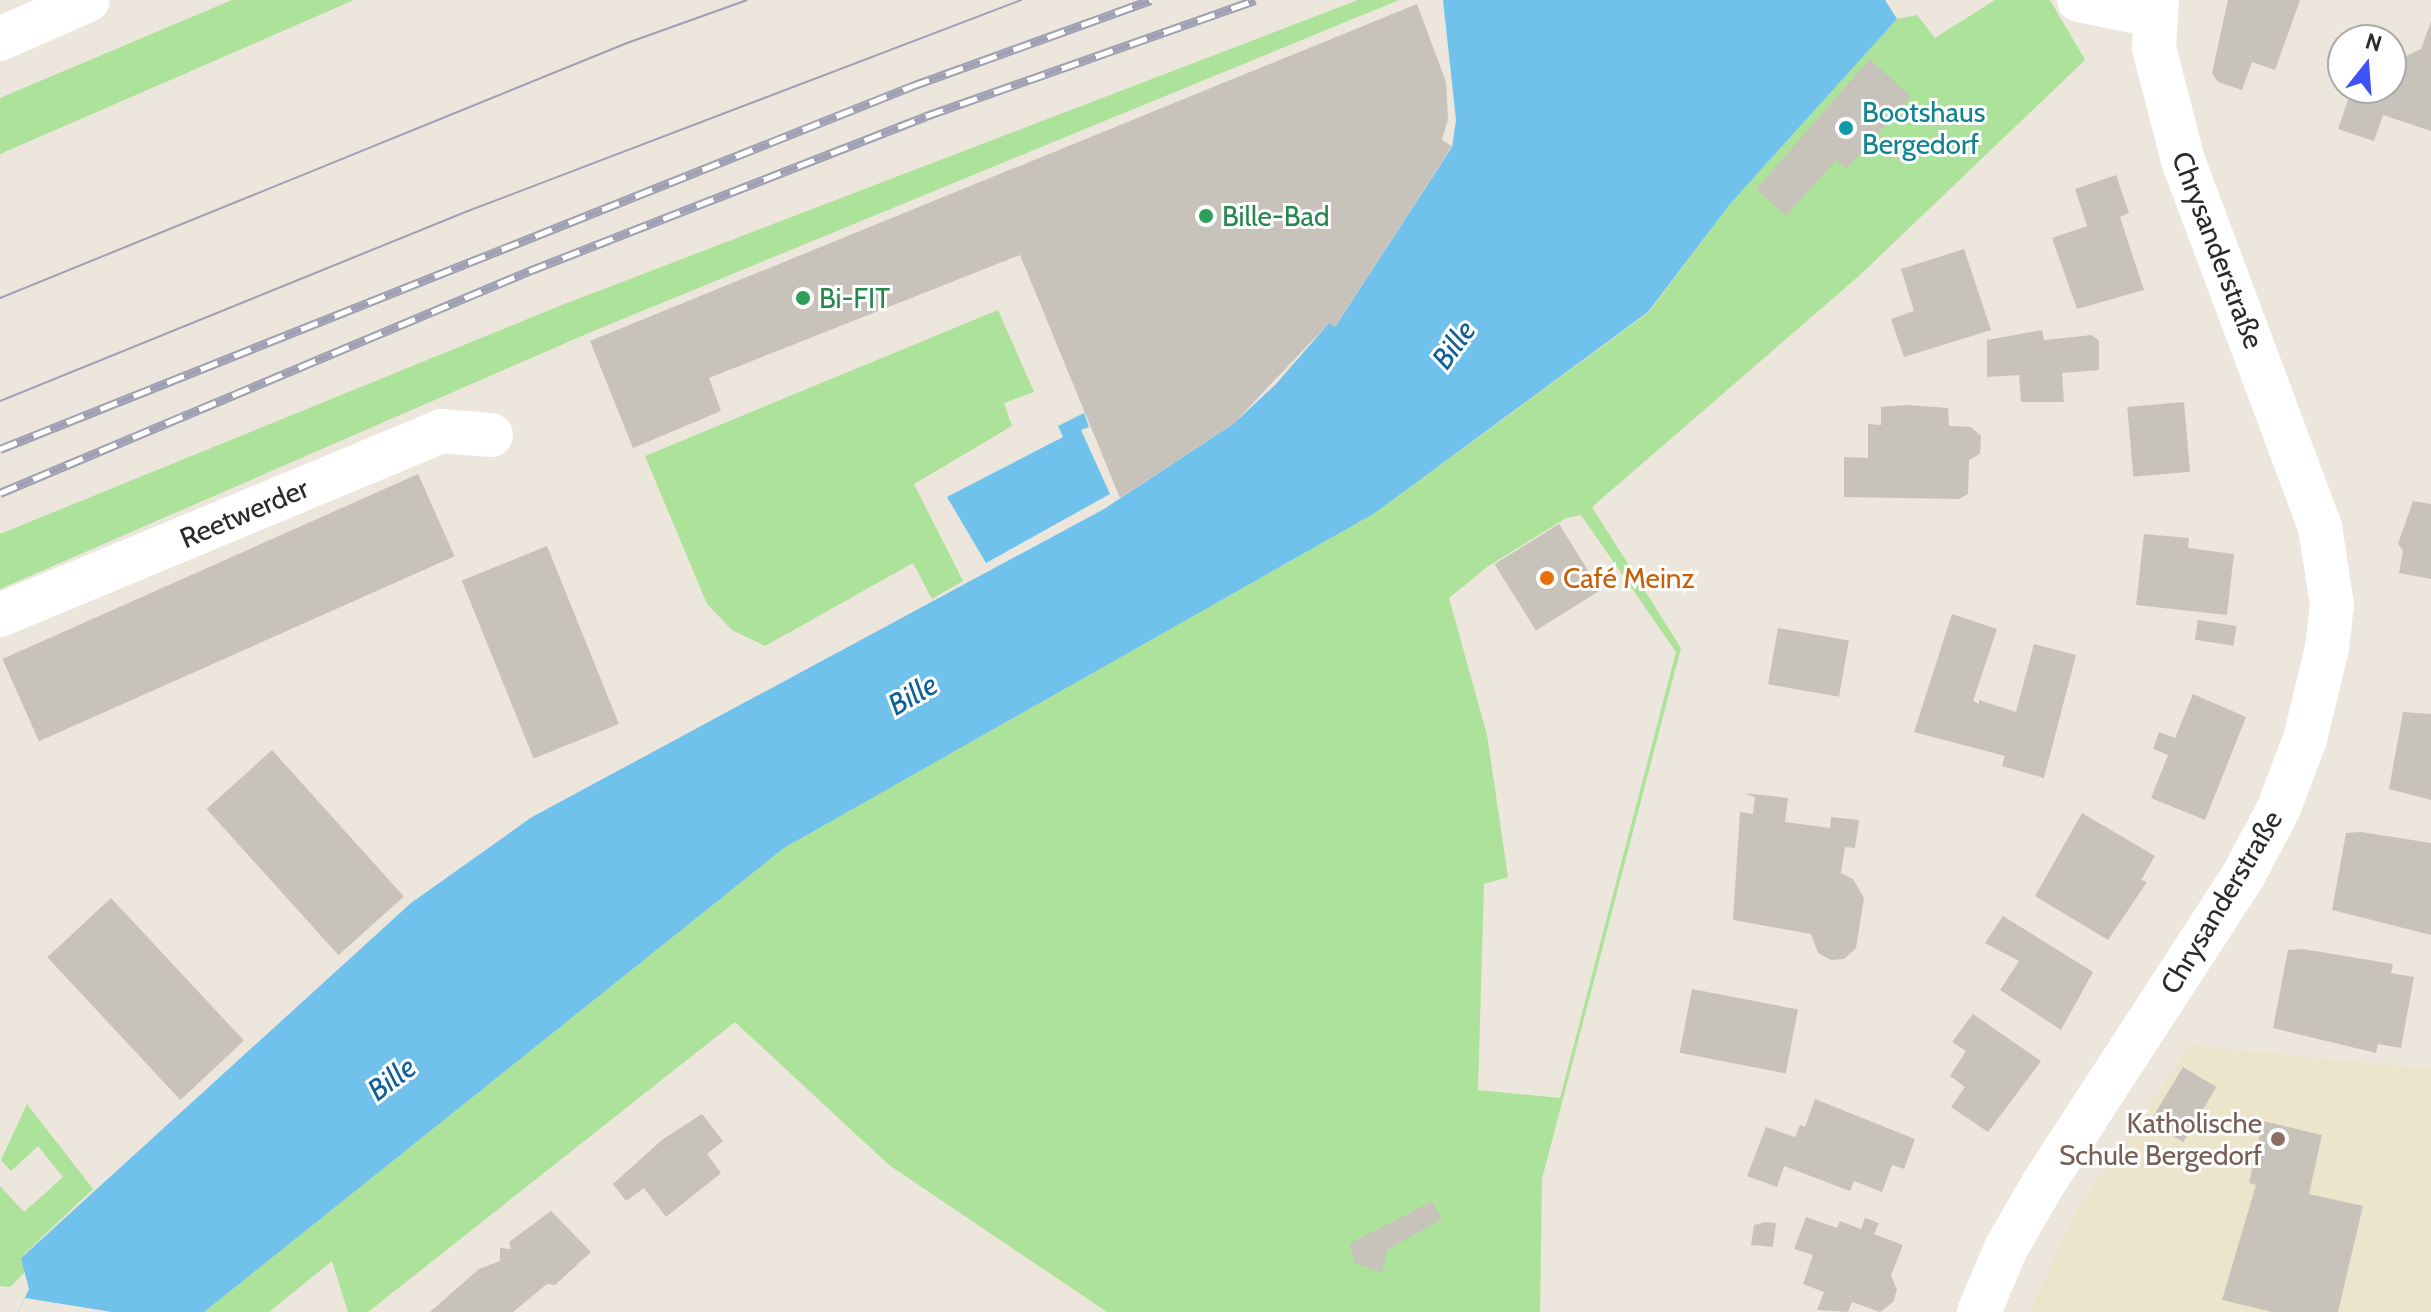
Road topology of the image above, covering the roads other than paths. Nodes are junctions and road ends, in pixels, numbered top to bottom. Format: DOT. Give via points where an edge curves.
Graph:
graph roads {
  1 [pos="88,0"];
  2 [pos="2079,0"];
  3 [pos="2155,7"];
  4 [pos="0,39"];
  5 [pos="491,435"];
  6 [pos="0,615"];
  7 [pos="1979,1312"];
  1 -- 4 [label="street"];
  2 -- 3 [label="street"];
  3 -- 7 [label="street, Chrysanderstraße" via="2161,86 2184,164 2320,527 2332,605 2327,648 2305,739 2272,823 2043,1184 2006,1248"];
  5 -- 6 [label="street, Reetwerder" via="441,431"];
}
